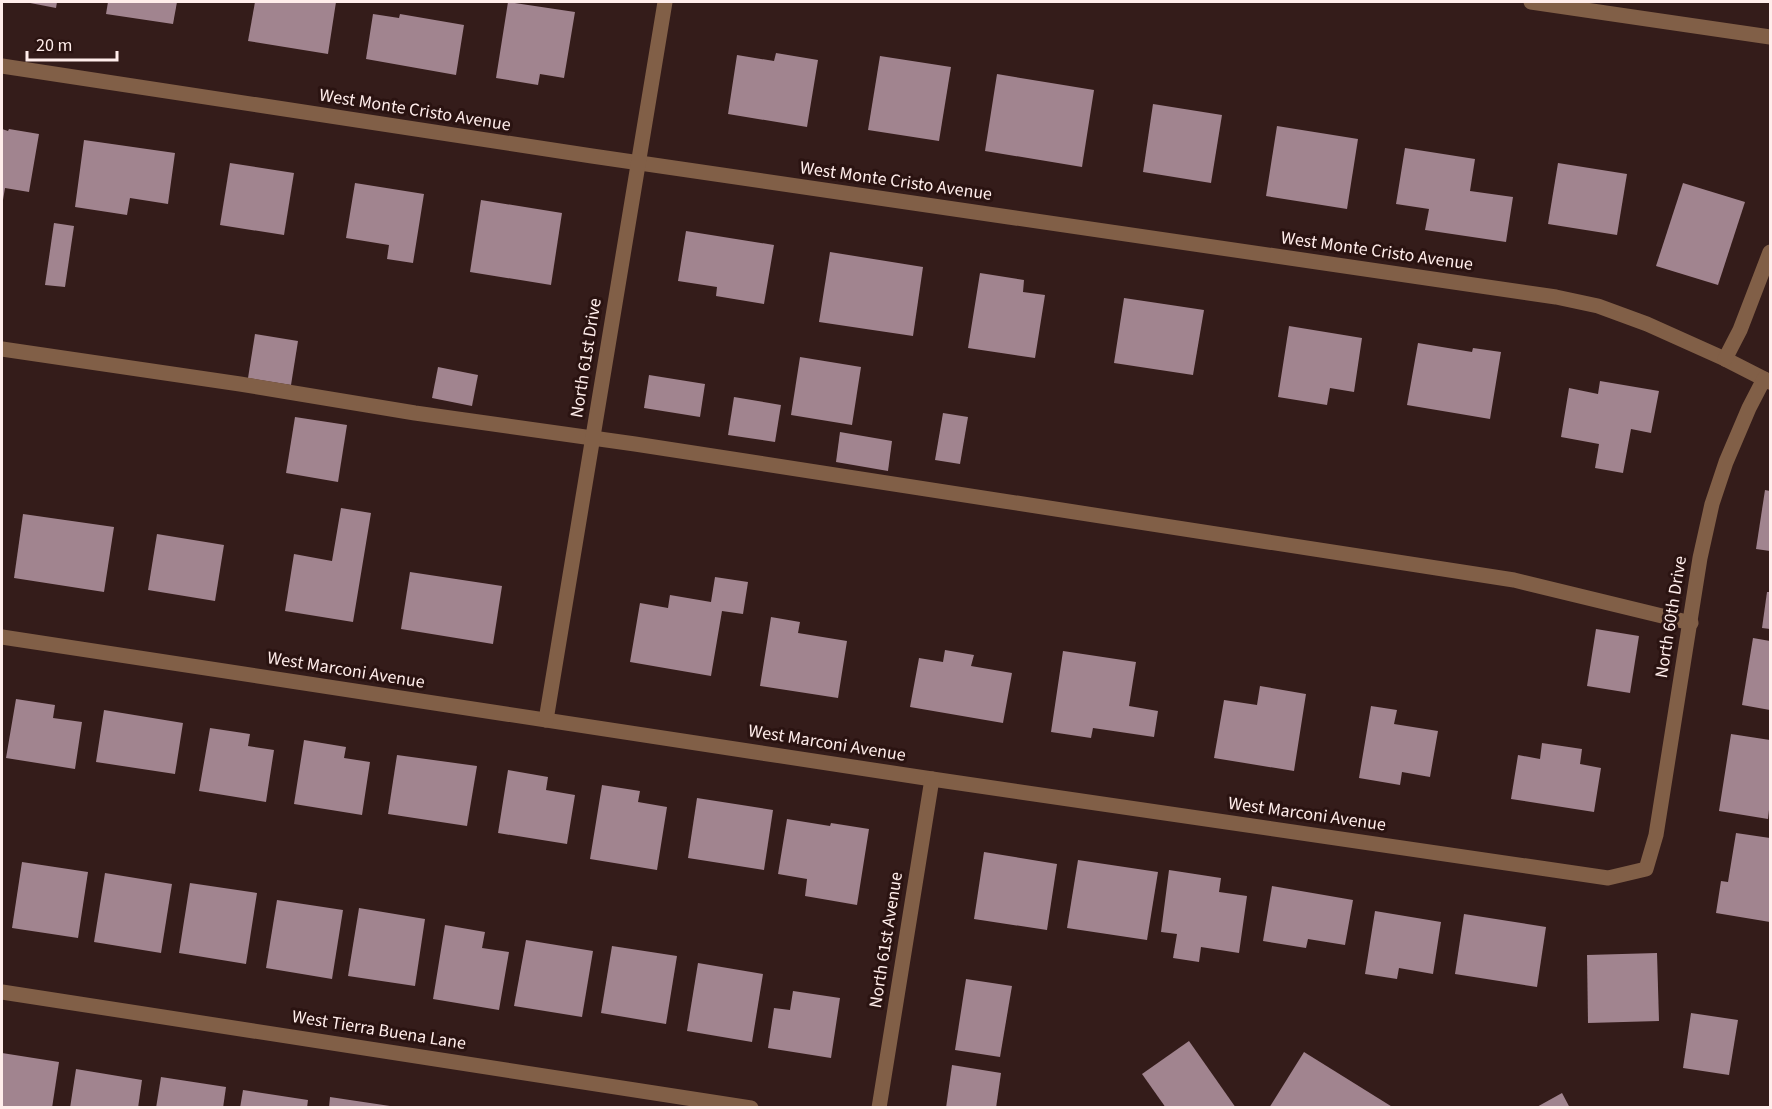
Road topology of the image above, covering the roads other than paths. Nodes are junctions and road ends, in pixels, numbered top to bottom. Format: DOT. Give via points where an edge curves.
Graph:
graph roads {
  1 [pos="665,2"];
  2 [pos="1531,2"];
  3 [pos="1770,37"];
  4 [pos="2,66"];
  5 [pos="639,163"];
  6 [pos="1770,252"];
  7 [pos="2,349"];
  8 [pos="1725,359"];
  9 [pos="1767,380"];
  10 [pos="593,439"];
  11 [pos="1691,623"];
  12 [pos="2,637"];
  13 [pos="546,720"];
  14 [pos="932,778"];
  15 [pos="1646,869"];
  16 [pos="2,992"];
  17 [pos="751,1107"];
  18 [pos="879,1107"];
  1 -- 5 [label="street, North 61st Drive"];
  2 -- 3 [label="street"];
  4 -- 5 [label="street, West Monte Cristo Avenue"];
  5 -- 8 [label="street, West Monte Cristo Avenue" via="1556,297 1598,306"];
  5 -- 10 [label="street, North 61st Drive"];
  6 -- 8 [label="street"];
  7 -- 10 [label="street"];
  8 -- 9 [label="street, West Monte Cristo Avenue"];
  9 -- 11 [label="street, North 60th Drive" via="1749,408 1712,504"];
  10 -- 11 [label="street" via="1514,580"];
  10 -- 13 [label="street, North 61st Drive"];
  11 -- 15 [label="street, North 60th Drive" via="1656,835"];
  12 -- 13 [label="street, West Marconi Avenue"];
  13 -- 14 [label="street, West Marconi Avenue"];
  14 -- 15 [label="street, West Marconi Avenue" via="1608,878"];
  14 -- 18 [label="street, North 61st Avenue"];
  16 -- 17 [label="street, West Tierra Buena Lane"];
}
